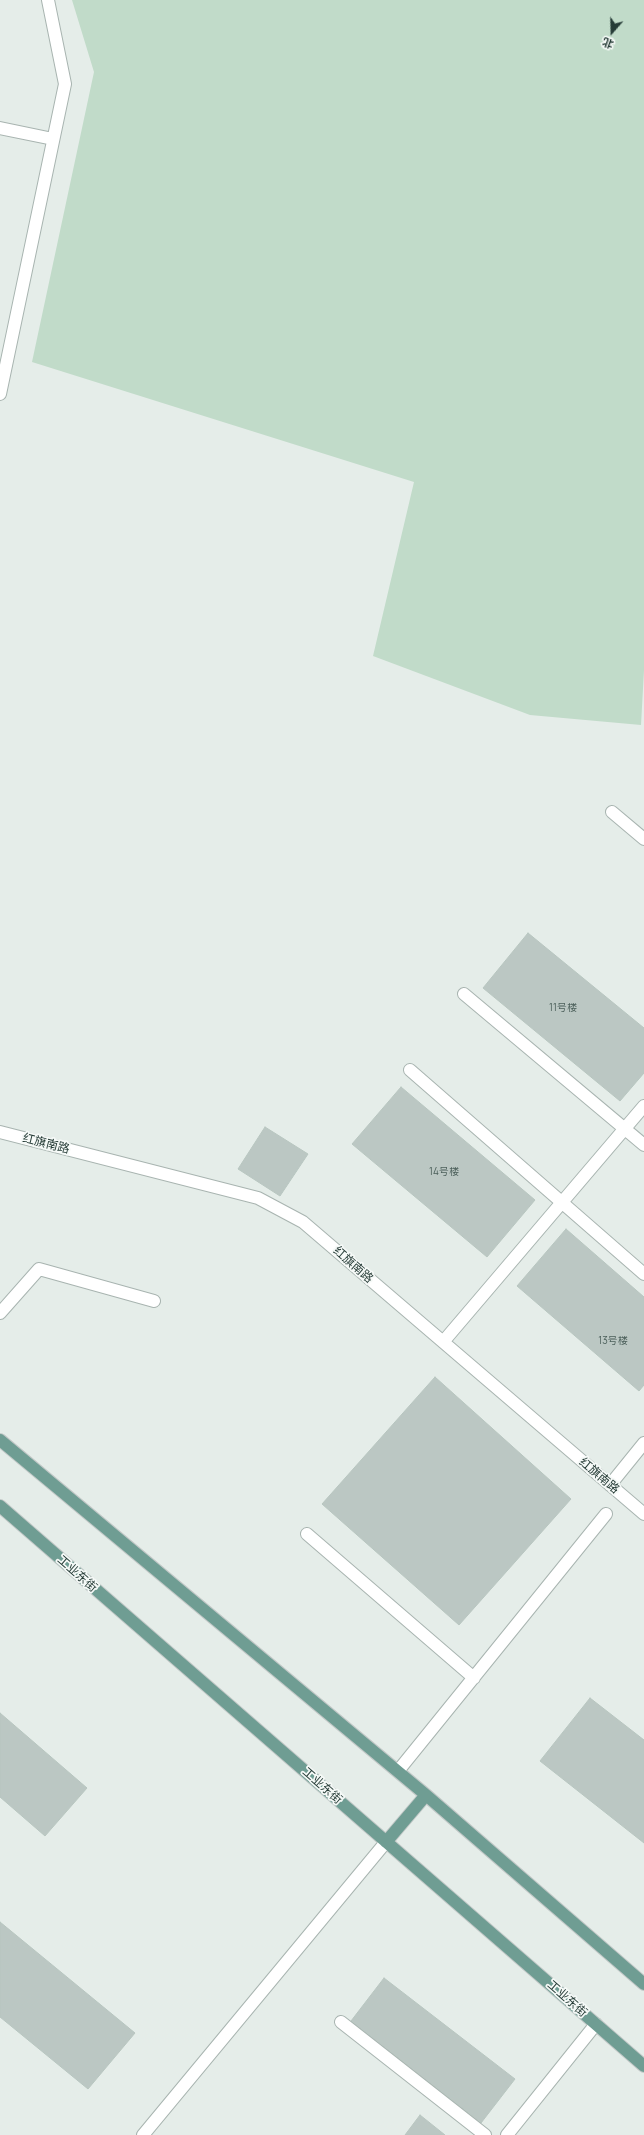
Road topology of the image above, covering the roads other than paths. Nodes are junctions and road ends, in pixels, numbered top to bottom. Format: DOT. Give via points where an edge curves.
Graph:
graph roads {
  1 [pos="48,0"];
  2 [pos="0,128"];
  3 [pos="53,139"];
  4 [pos="0,394"];
  5 [pos="612,812"];
  6 [pos="644,839"];
  7 [pos="464,994"];
  8 [pos="410,1070"];
  9 [pos="644,1106"];
  10 [pos="625,1128"];
  11 [pos="0,1132"];
  12 [pos="644,1145"];
  13 [pos="561,1203"];
  14 [pos="644,1274"];
  15 [pos="154,1302"];
  16 [pos="0,1313"];
  17 [pos="442,1342"];
  18 [pos="0,1440"];
  19 [pos="644,1443"];
  20 [pos="610,1485"];
  21 [pos="0,1506"];
  22 [pos="606,1514"];
  23 [pos="644,1514"];
  24 [pos="306,1534"];
  25 [pos="474,1678"];
  26 [pos="398,1771"];
  27 [pos="426,1795"];
  28 [pos="386,1842"];
  29 [pos="643,1981"];
  30 [pos="341,2022"];
  31 [pos="596,2024"];
  32 [pos="644,2066"];
  33 [pos="143,2135"];
  34 [pos="485,2135"];
  35 [pos="507,2135"];
  1 -- 3 [label="street" via="65,84"];
  2 -- 3 [label="street"];
  3 -- 4 [label="street"];
  5 -- 6 [label="street"];
  7 -- 10 [label="street"];
  8 -- 13 [label="street"];
  9 -- 10 [label="street"];
  10 -- 12 [label="street"];
  10 -- 13 [label="street"];
  11 -- 17 [label="street, 红旗南路" via="258,1198 302,1222"];
  13 -- 14 [label="street"];
  13 -- 17 [label="street"];
  15 -- 16 [label="street" via="39,1269"];
  17 -- 20 [label="street, 红旗南路"];
  18 -- 26 [label="main road"];
  19 -- 20 [label="street"];
  20 -- 23 [label="street, 红旗南路"];
  21 -- 28 [label="main road, 工业东街"];
  22 -- 25 [label="street"];
  24 -- 25 [label="street"];
  25 -- 26 [label="street"];
  26 -- 27 [label="main road"];
  27 -- 28 [label="main road"];
  27 -- 29 [label="main road"];
  28 -- 31 [label="main road, 工业东街"];
  28 -- 33 [label="street"];
  30 -- 34 [label="street"];
  31 -- 32 [label="main road, 工业东街"];
  31 -- 35 [label="street"];
}
